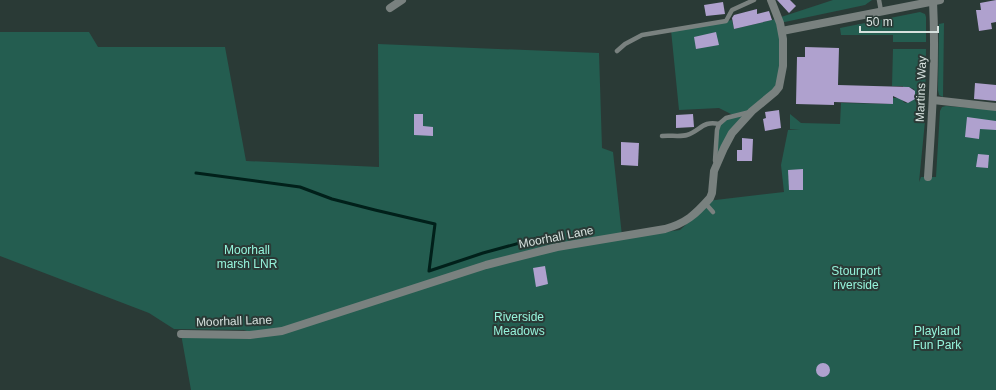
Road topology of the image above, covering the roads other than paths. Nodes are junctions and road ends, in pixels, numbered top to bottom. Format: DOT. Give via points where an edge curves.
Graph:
graph roads {
  1 [pos="402,0"];
  2 [pos="754,0"];
  3 [pos="771,0"];
  4 [pos="879,0"];
  5 [pos="936,0"];
  6 [pos="390,8"];
  7 [pos="881,11"];
  8 [pos="782,31"];
  9 [pos="617,51"];
  10 [pos="933,100"];
  11 [pos="996,106"];
  12 [pos="752,111"];
  13 [pos="719,124"];
  14 [pos="662,136"];
  15 [pos="714,171"];
  16 [pos="928,177"];
  17 [pos="705,203"];
  18 [pos="713,212"];
  19 [pos="181,334"];
  1 -- 6 [label="street"];
  2 -- 9 [label="lane" via="732,10 726,20 642,35"];
  3 -- 8 [label="street, Moorhall Lane"];
  4 -- 7 [label="lane"];
  5 -- 7 [label="street"];
  5 -- 10 [label="street, Martins Way"];
  7 -- 8 [label="street"];
  8 -- 12 [label="street, Moorhall Lane" via="784,51 779,87"];
  10 -- 11 [label="street"];
  10 -- 16 [label="street, Martins Way"];
  12 -- 13 [label="lane" via="726,118"];
  12 -- 15 [label="street, Moorhall Lane" via="732,133"];
  13 -- 14 [label="lane" via="706,124 684,136"];
  13 -- 15 [label="lane"];
  15 -- 17 [label="street, Moorhall Lane" via="712,193"];
  17 -- 18 [label="lane"];
  17 -- 19 [label="street, Moorhall Lane" via="686,221 665,229 557,247 511,258 282,331 250,335"];
}
